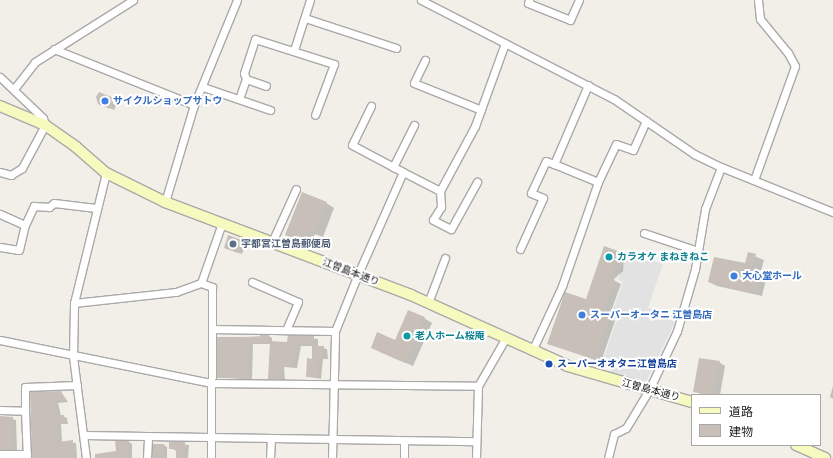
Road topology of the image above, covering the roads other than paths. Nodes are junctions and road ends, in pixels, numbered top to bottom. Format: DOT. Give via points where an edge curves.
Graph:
graph roads {
  1 [pos="133,0"];
  2 [pos="237,0"];
  3 [pos="310,0"];
  4 [pos="421,0"];
  5 [pos="529,0"];
  6 [pos="578,0"];
  7 [pos="758,0"];
  8 [pos="305,18"];
  9 [pos="505,43"];
  10 [pos="396,48"];
  11 [pos="54,49"];
  12 [pos="294,50"];
  13 [pos="425,60"];
  14 [pos="0,77"];
  15 [pos="246,78"];
  16 [pos="588,85"];
  17 [pos="266,86"];
  18 [pos="203,87"];
  19 [pos="14,89"];
  20 [pos="239,99"];
  21 [pos="194,105"];
  22 [pos="0,106"];
  23 [pos="371,106"];
  24 [pos="270,110"];
  25 [pos="481,110"];
  26 [pos="315,115"];
  27 [pos="646,121"];
  28 [pos="414,125"];
  29 [pos="45,126"];
  30 [pos="554,164"];
  31 [pos="394,167"];
  32 [pos="721,167"];
  33 [pos="0,172"];
  34 [pos="403,172"];
  35 [pos="106,173"];
  36 [pos="754,180"];
  37 [pos="477,182"];
  38 [pos="598,182"];
  39 [pos="296,189"];
  40 [pos="440,191"];
  41 [pos="165,202"];
  42 [pos="96,208"];
  43 [pos="833,212"];
  44 [pos="0,214"];
  45 [pos="222,223"];
  46 [pos="25,225"];
  47 [pos="644,233"];
  48 [pos="272,242"];
  49 [pos="0,247"];
  50 [pos="520,249"];
  51 [pos="698,251"];
  52 [pos="445,258"];
  53 [pos="358,274"];
  54 [pos="252,282"];
  55 [pos="201,283"];
  56 [pos="74,303"];
  57 [pos="428,303"];
  58 [pos="212,329"];
  59 [pos="286,330"];
  60 [pos="335,331"];
  61 [pos="505,339"];
  62 [pos="0,340"];
  63 [pos="532,351"];
  64 [pos="73,357"];
  65 [pos="77,384"];
  66 [pos="212,384"];
  67 [pos="333,385"];
  68 [pos="478,386"];
  69 [pos="649,390"];
  70 [pos="691,402"];
  71 [pos="0,410"];
  72 [pos="25,411"];
  73 [pos="84,434"];
  74 [pos="148,436"];
  75 [pos="211,437"];
  76 [pos="271,438"];
  77 [pos="332,440"];
  78 [pos="404,441"];
  79 [pos="476,441"];
  80 [pos="798,446"];
  81 [pos="0,454"];
  82 [pos="27,456"];
  83 [pos="820,457"];
  84 [pos="86,458"];
  85 [pos="147,458"];
  86 [pos="210,458"];
  87 [pos="270,458"];
  88 [pos="332,458"];
  89 [pos="404,458"];
  90 [pos="476,458"];
  91 [pos="608,458"];
  1 -- 11 [label="street"];
  2 -- 18 [label="street"];
  3 -- 8 [label="street"];
  4 -- 9 [label="street"];
  5 -- 6 [label="street" via="528,3 570,20"];
  7 -- 36 [label="street" via="760,19 788,53 795,66"];
  8 -- 10 [label="street"];
  8 -- 12 [label="street"];
  9 -- 16 [label="street"];
  9 -- 25 [label="street"];
  11 -- 19 [label="street" via="26,70"];
  11 -- 21 [label="street"];
  12 -- 15 [label="street" via="255,39 244,73"];
  12 -- 26 [label="street" via="334,64"];
  13 -- 25 [label="street" via="414,83"];
  14 -- 19 [label="street"];
  15 -- 17 [label="street"];
  15 -- 20 [label="street"];
  16 -- 27 [label="street"];
  16 -- 30 [label="street"];
  18 -- 20 [label="street"];
  18 -- 21 [label="street"];
  19 -- 29 [label="street" via="43,118"];
  20 -- 24 [label="street"];
  21 -- 41 [label="street"];
  22 -- 29 [label="street, 江曽島本通り"];
  23 -- 31 [label="street" via="352,145"];
  25 -- 40 [label="street"];
  27 -- 32 [label="street" via="694,154"];
  27 -- 38 [label="street" via="633,150 616,144"];
  28 -- 31 [label="street"];
  29 -- 33 [label="street" via="22,168 11,175"];
  29 -- 35 [label="street, 江曽島本通り" via="76,147"];
  30 -- 38 [label="street"];
  30 -- 50 [label="street" via="546,160 530,193 543,198"];
  31 -- 34 [label="street"];
  32 -- 36 [label="street"];
  32 -- 51 [label="street" via="705,209"];
  34 -- 40 [label="street"];
  34 -- 53 [label="street"];
  35 -- 41 [label="street, 江曽島本通り"];
  35 -- 42 [label="street"];
  36 -- 43 [label="street"];
  37 -- 40 [label="street" via="451,229 433,220 441,207"];
  38 -- 63 [label="street" via="562,286"];
  39 -- 48 [label="street"];
  41 -- 45 [label="street, 江曽島本通り"];
  42 -- 46 [label="street" via="54,203 49,207 34,206"];
  42 -- 56 [label="street" via="84,269"];
  44 -- 46 [label="street"];
  45 -- 48 [label="street, 江曽島本通り"];
  45 -- 55 [label="street"];
  46 -- 49 [label="street" via="19,250"];
  47 -- 51 [label="street"];
  48 -- 53 [label="street, 江曽島本通り"];
  51 -- 69 [label="street" via="686,306"];
  52 -- 57 [label="street"];
  53 -- 57 [label="street, 江曽島本通り"];
  53 -- 60 [label="street"];
  54 -- 59 [label="street" via="298,302"];
  55 -- 56 [label="street" via="176,292"];
  55 -- 58 [label="street" via="212,287"];
  56 -- 64 [label="street"];
  57 -- 61 [label="street, 江曽島本通り"];
  58 -- 59 [label="street"];
  58 -- 66 [label="street"];
  59 -- 60 [label="street"];
  60 -- 67 [label="street"];
  61 -- 63 [label="street, 江曽島本通り"];
  61 -- 68 [label="street"];
  62 -- 64 [label="street"];
  63 -- 69 [label="street, 江曽島本通り" via="583,371"];
  64 -- 65 [label="street"];
  64 -- 66 [label="street"];
  65 -- 72 [label="street" via="25,387"];
  65 -- 73 [label="street"];
  66 -- 67 [label="street"];
  66 -- 75 [label="street"];
  67 -- 68 [label="street"];
  67 -- 77 [label="street"];
  68 -- 79 [label="street"];
  69 -- 70 [label="street, 江曽島本通り"];
  69 -- 91 [label="street" via="626,428 614,434"];
  71 -- 72 [label="street"];
  72 -- 82 [label="street"];
  73 -- 74 [label="street"];
  73 -- 84 [label="street"];
  74 -- 75 [label="street"];
  74 -- 85 [label="street"];
  75 -- 76 [label="street"];
  75 -- 86 [label="street"];
  76 -- 77 [label="street"];
  76 -- 87 [label="street"];
  77 -- 78 [label="street"];
  77 -- 88 [label="street"];
  78 -- 79 [label="street"];
  78 -- 89 [label="street"];
  79 -- 90 [label="street"];
  80 -- 83 [label="street"];
  81 -- 82 [label="street"];
}
